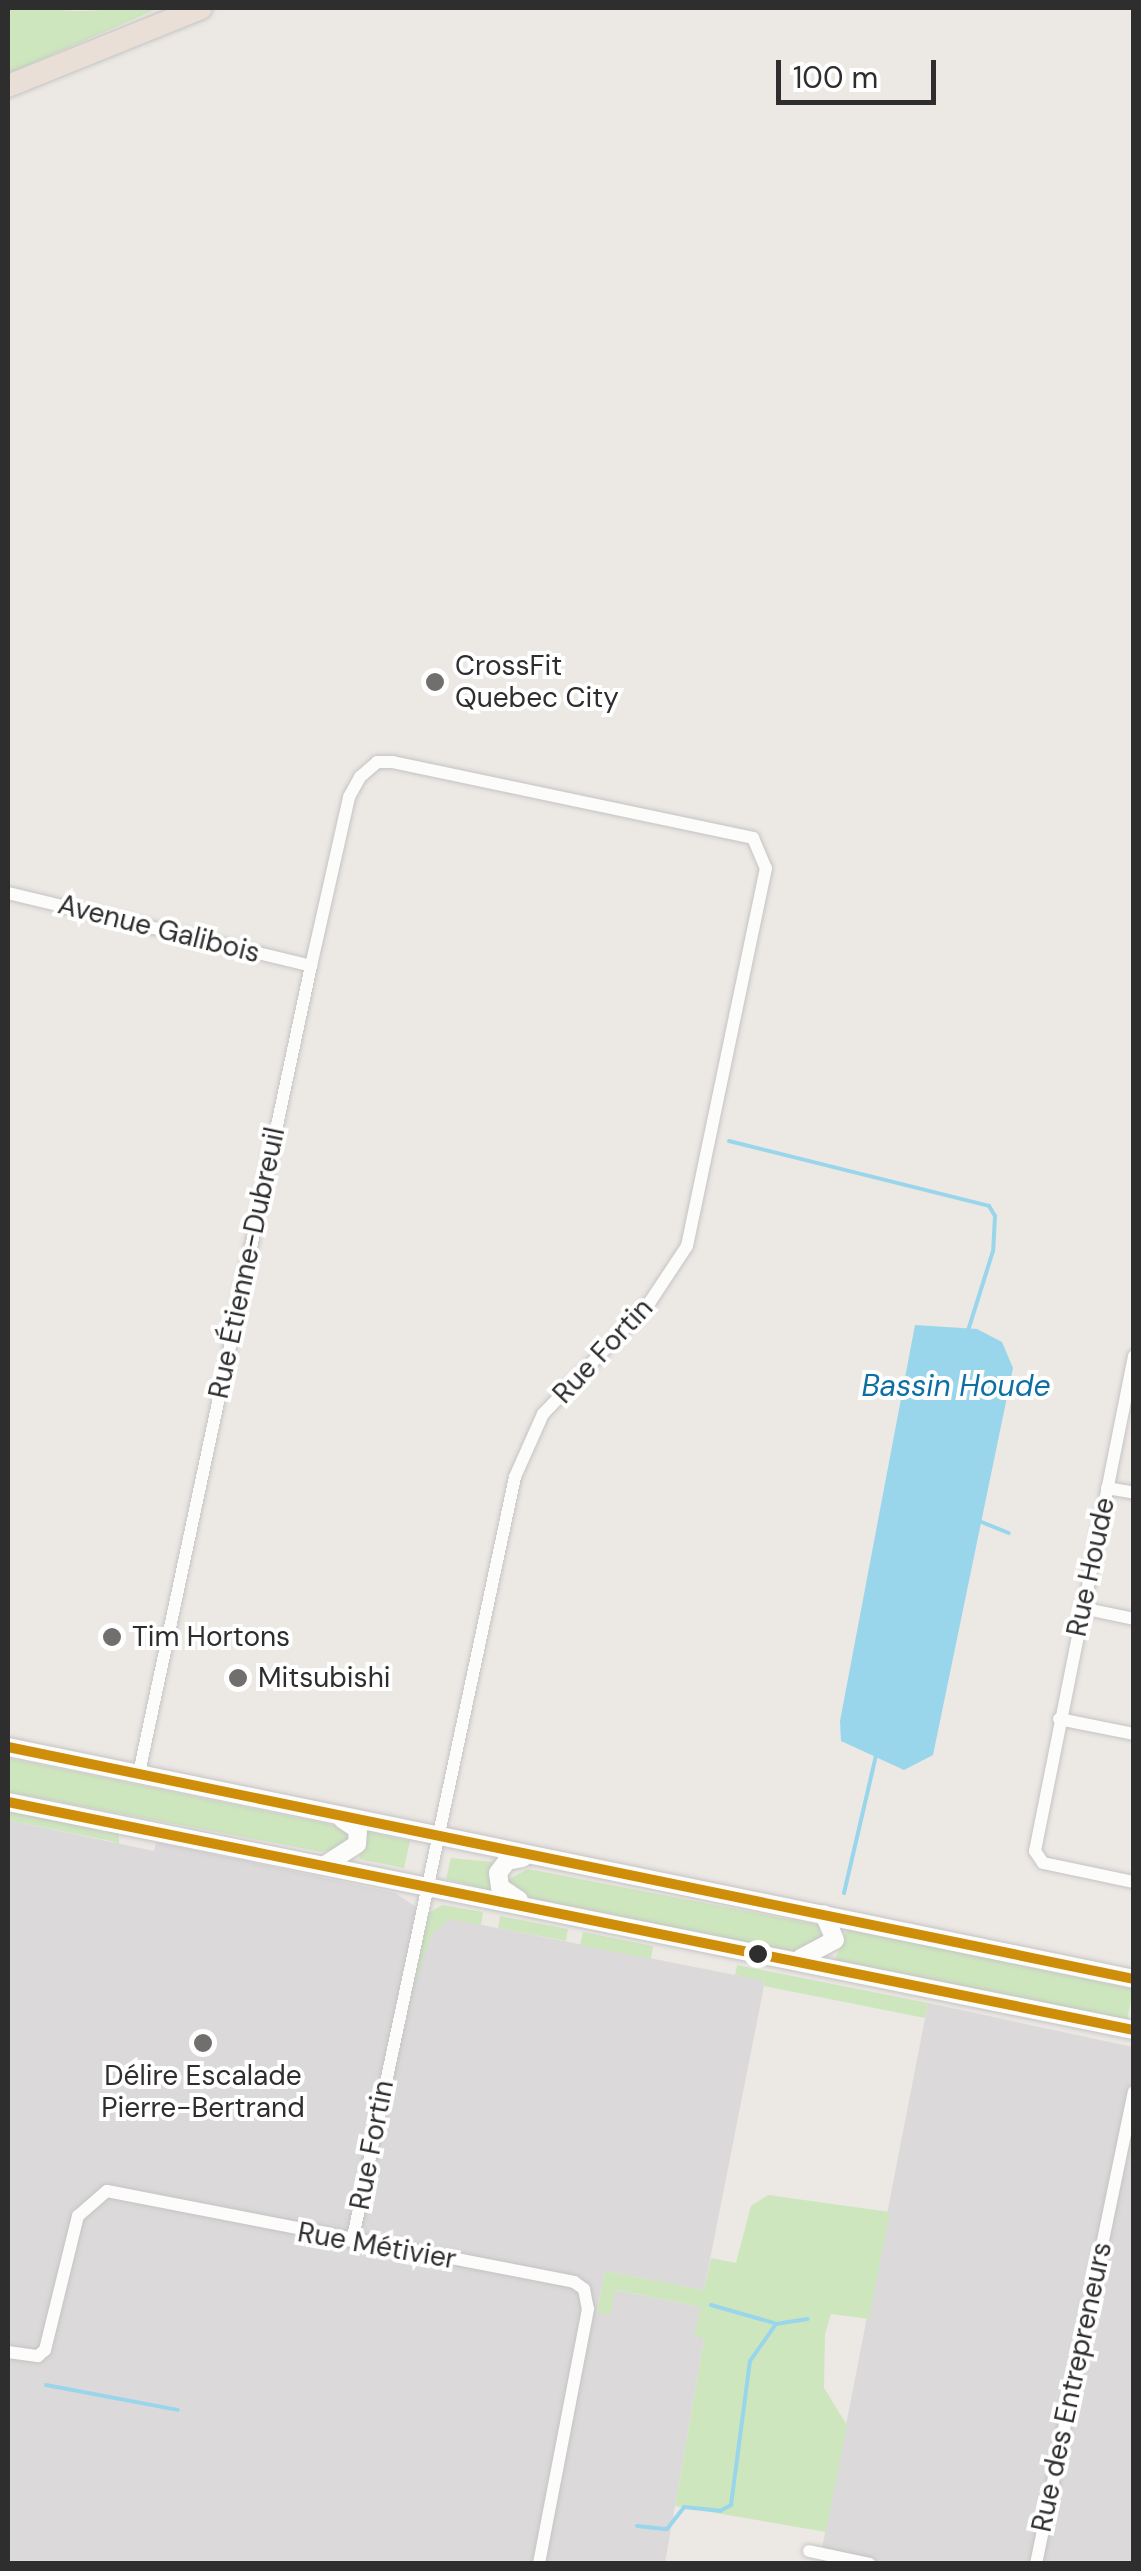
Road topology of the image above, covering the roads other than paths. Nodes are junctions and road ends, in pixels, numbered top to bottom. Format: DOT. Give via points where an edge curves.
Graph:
graph roads {
  1 [pos="172,8"];
  2 [pos="201,8"];
  3 [pos="145,28"];
  4 [pos="8,86"];
  5 [pos="377,762"];
  6 [pos="8,893"];
  7 [pos="310,966"];
  8 [pos="1134,1356"];
  9 [pos="1107,1488"];
  10 [pos="1134,1493"];
  11 [pos="1082,1608"];
  12 [pos="1134,1619"];
  13 [pos="1059,1719"];
  14 [pos="1134,1734"];
  15 [pos="8,1748"];
  16 [pos="139,1774"];
  17 [pos="8,1802"];
  18 [pos="337,1815"];
  19 [pos="435,1836"];
  20 [pos="533,1857"];
  21 [pos="324,1866"];
  22 [pos="1134,1882"];
  23 [pos="424,1886"];
  24 [pos="525,1904"];
  25 [pos="824,1914"];
  26 [pos="796,1959"];
  27 [pos="1134,1979"];
  28 [pos="1134,2030"];
  29 [pos="1134,2092"];
  30 [pos="352,2242"];
  31 [pos="8,2352"];
  32 [pos="809,2550"];
  33 [pos="539,2564"];
  34 [pos="870,2564"];
  35 [pos="1036,2564"];
  1 -- 3 [label="highway"];
  2 -- 3 [label="highway"];
  3 -- 4 [label="highway"];
  5 -- 7 [label="street, Rue Étienne-Dubreuil" via="350,796"];
  5 -- 19 [label="street, Rue Fortin" via="753,838 766,868 687,1246 650,1302 543,1414 526,1441"];
  6 -- 7 [label="street, Avenue Galibois"];
  7 -- 16 [label="street, Rue Étienne-Dubreuil"];
  8 -- 9 [label="street, Rue Houde"];
  9 -- 10 [label="street"];
  9 -- 11 [label="street, Rue Houde"];
  11 -- 12 [label="street"];
  11 -- 13 [label="street, Rue Houde"];
  13 -- 14 [label="street"];
  13 -- 22 [label="street, Rue Houde" via="1037,1857"];
  15 -- 16 [label="main road"];
  16 -- 18 [label="main road"];
  17 -- 21 [label="main road"];
  18 -- 19 [label="main road"];
  18 -- 21 [label="main road" via="358,1830 357,1844"];
  19 -- 20 [label="main road"];
  19 -- 23 [label="street, Rue Fortin"];
  20 -- 24 [label="main road" via="506,1861 498,1873 500,1887"];
  20 -- 25 [label="main road"];
  21 -- 23 [label="main road"];
  23 -- 24 [label="main road"];
  23 -- 30 [label="street, Rue Fortin"];
  24 -- 26 [label="main road"];
  25 -- 26 [label="main road" via="834,1940"];
  25 -- 27 [label="main road"];
  26 -- 28 [label="main road"];
  29 -- 35 [label="street, Rue des Entrepreneurs"];
  30 -- 31 [label="street, Rue Métivier" via="107,2191 78,2216 45,2350 38,2356"];
  30 -- 33 [label="street, Rue Métivier" via="584,2289 588,2309"];
  32 -- 34 [label="street"];
}
